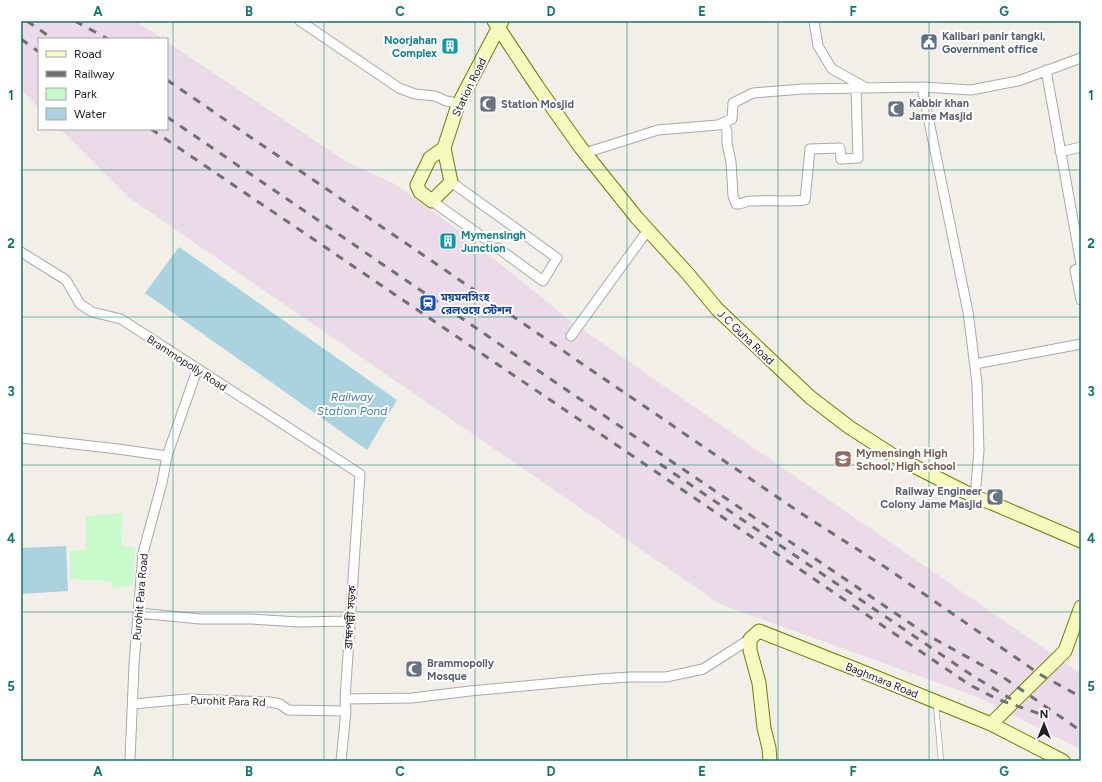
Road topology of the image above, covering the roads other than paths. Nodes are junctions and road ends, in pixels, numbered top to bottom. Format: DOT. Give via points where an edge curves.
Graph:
graph roads {
  1 [pos="300,21"];
  2 [pos="814,21"];
  3 [pos="498,23"];
  4 [pos="1081,58"];
  5 [pos="1046,70"];
  6 [pos="860,87"];
  7 [pos="922,87"];
  8 [pos="458,105"];
  9 [pos="724,122"];
  10 [pos="1081,147"];
  11 [pos="444,148"];
  12 [pos="1060,152"];
  13 [pos="585,153"];
  14 [pos="451,182"];
  15 [pos="432,201"];
  16 [pos="648,230"];
  17 [pos="484,238"];
  18 [pos="498,248"];
  19 [pos="21,252"];
  20 [pos="1081,266"];
  21 [pos="1081,300"];
  22 [pos="571,336"];
  23 [pos="1081,344"];
  24 [pos="975,364"];
  25 [pos="197,370"];
  26 [pos="21,438"];
  27 [pos="167,456"];
  28 [pos="360,474"];
  29 [pos="975,497"];
  30 [pos="1081,541"];
  31 [pos="1081,607"];
  32 [pos="138,613"];
  33 [pos="350,621"];
  34 [pos="1078,625"];
  35 [pos="750,639"];
  36 [pos="345,699"];
  37 [pos="936,702"];
  38 [pos="133,704"];
  39 [pos="346,711"];
  40 [pos="991,724"];
  41 [pos="130,761"];
  42 [pos="341,761"];
  43 [pos="770,761"];
  44 [pos="941,761"];
  45 [pos="1063,761"];
  1 -- 8 [label="street" via="399,88 415,94 435,96"];
  2 -- 6 [label="street" via="818,46 832,69"];
  3 -- 8 [label="street, Station Road"];
  3 -- 13 [label="street, J C Guha Road" via="537,86"];
  4 -- 5 [label="street"];
  5 -- 7 [label="street" via="1018,81 971,90"];
  5 -- 12 [label="street"];
  6 -- 7 [label="street"];
  6 -- 9 [label="street" via="753,93 733,103 732,119"];
  6 -- 9 [label="street" via="858,158 841,159 840,148 810,149 805,200 748,201 736,204"];
  7 -- 24 [label="street" via="968,312"];
  8 -- 11 [label="street, Station Road"];
  9 -- 13 [label="street" via="718,125 658,130"];
  10 -- 12 [label="street"];
  11 -- 14 [label="street, Station Road"];
  11 -- 15 [label="street" via="430,158 417,185 420,192"];
  12 -- 20 [label="street"];
  13 -- 16 [label="street, J C Guha Road"];
  14 -- 15 [label="street"];
  14 -- 18 [label="street" via="557,258 543,281"];
  15 -- 17 [label="street"];
  16 -- 22 [label="street"];
  16 -- 29 [label="street, J C Guha Road" via="717,309 810,398 848,427 894,456"];
  19 -- 25 [label="street, Brammopolly Road" via="66,280 80,304 92,312 121,319"];
  20 -- 21 [label="street" via="1075,270"];
  23 -- 24 [label="street"];
  24 -- 29 [label="street" via="980,451"];
  25 -- 27 [label="street, Purohit Para Road"];
  25 -- 28 [label="street, Brammopolly Road"];
  26 -- 27 [label="street"];
  27 -- 32 [label="street, Purohit Para Road" via="143,553"];
  28 -- 33 [label="street, ব্রাহ্মপল্লী সড়ক"];
  29 -- 30 [label="street, J C Guha Road"];
  31 -- 34 [label="street"];
  32 -- 33 [label="street" via="200,619"];
  32 -- 38 [label="street, Purohit Para Road"];
  33 -- 36 [label="street, ব্রাহ্মপল্লী সড়ক"];
  34 -- 40 [label="street" via="1065,651"];
  35 -- 36 [label="street" via="703,669 666,677 599,679 412,698"];
  35 -- 37 [label="street, Baghmara Road" via="759,631"];
  35 -- 43 [label="street"];
  36 -- 39 [label="street, ব্রাহ্মপল্লী সড়ক"];
  37 -- 40 [label="street, Baghmara Road"];
  37 -- 44 [label="lane"];
  38 -- 39 [label="street, Purohit Para Rd" via="187,699 270,702 280,704 288,710"];
  38 -- 41 [label="street, Purohit Para Road"];
  39 -- 42 [label="street, ব্রাহ্মপল্লী সড়ক"];
  40 -- 45 [label="street, Baghmara Road"];
}
